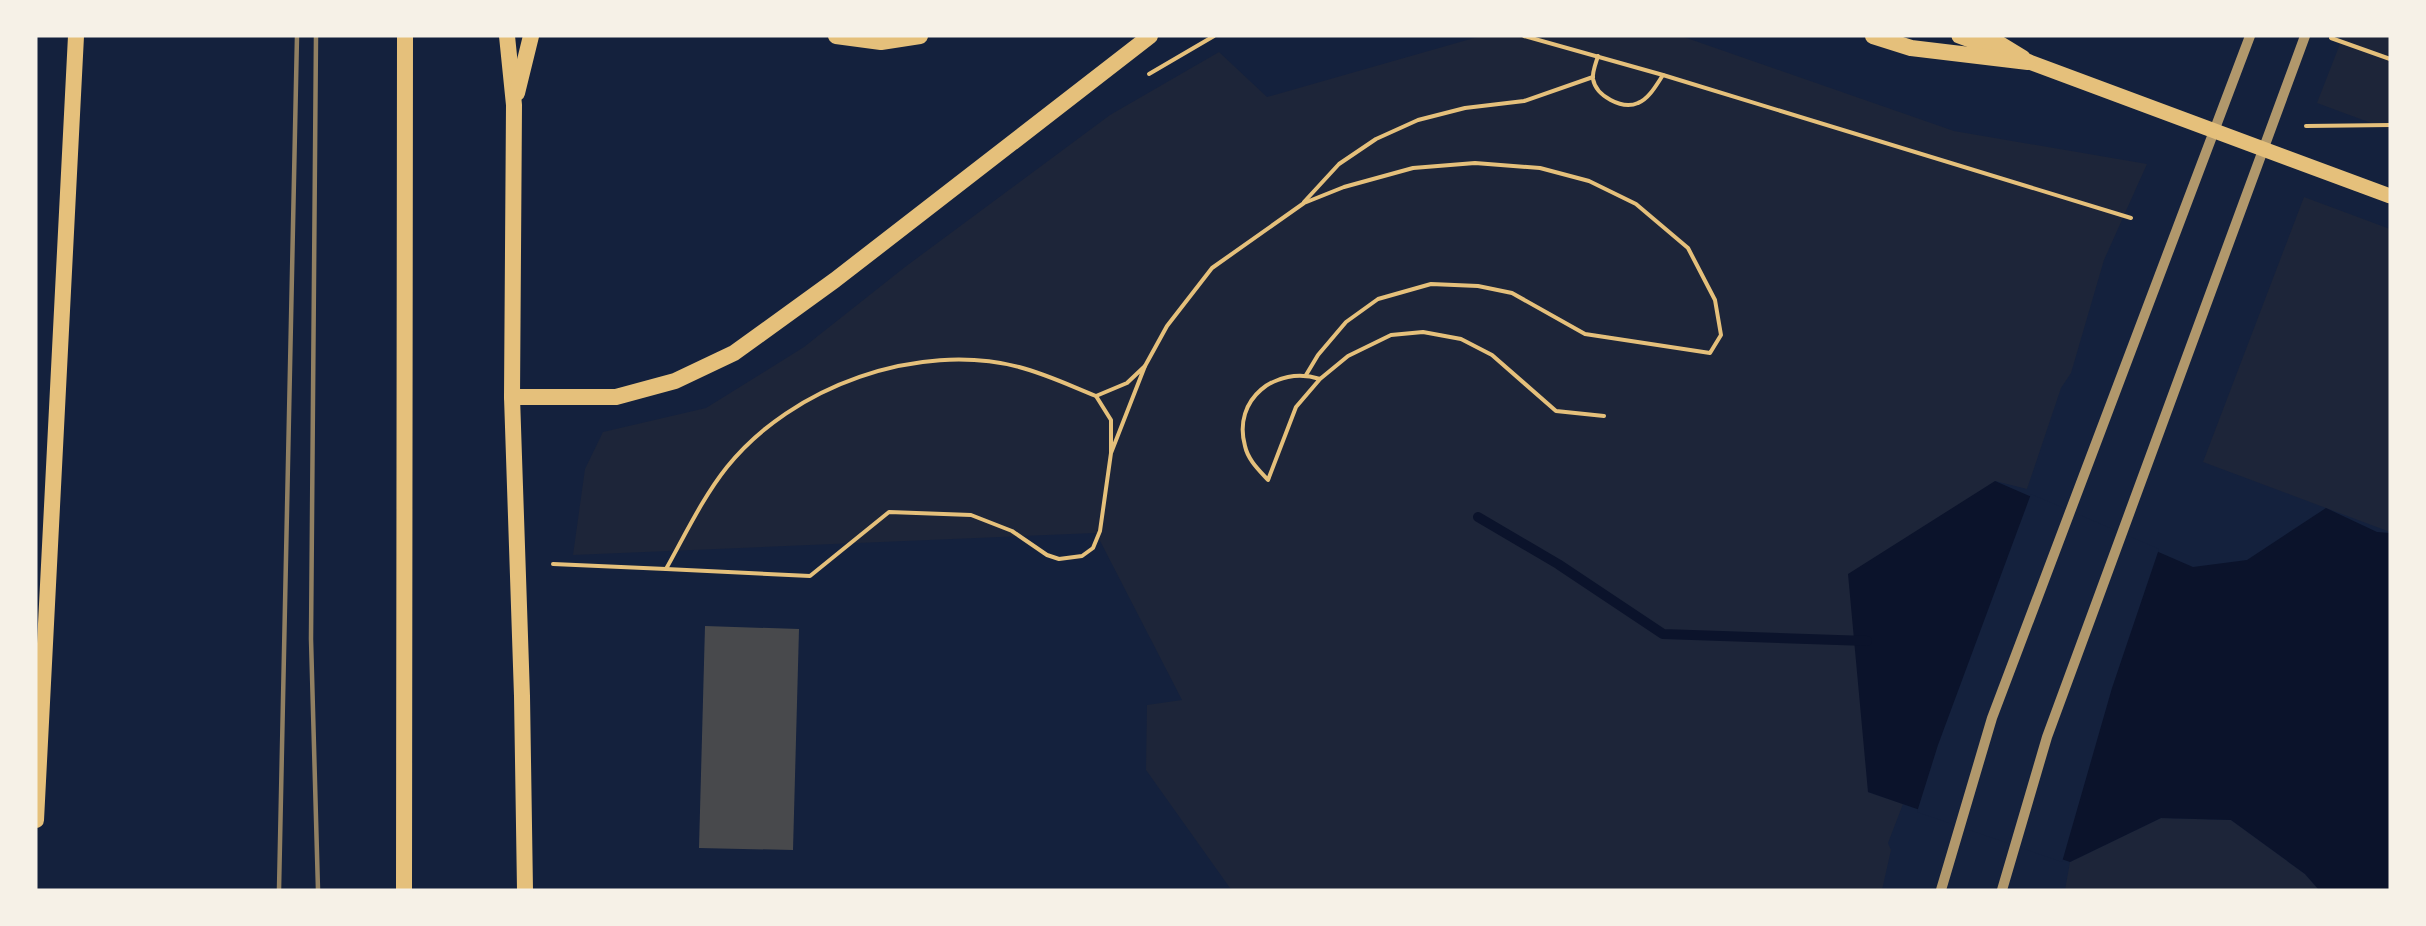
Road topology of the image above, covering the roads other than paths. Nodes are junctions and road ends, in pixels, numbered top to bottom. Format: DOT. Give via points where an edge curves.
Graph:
graph roads {
  1 [pos="76,36"];
  2 [pos="405,36"];
  3 [pos="507,36"];
  4 [pos="531,36"];
  5 [pos="836,36"];
  6 [pos="920,36"];
  7 [pos="1150,36"];
  8 [pos="1873,36"];
  9 [pos="1959,36"];
  10 [pos="1987,36"];
  11 [pos="2250,36"];
  12 [pos="2305,36"];
  13 [pos="2028,62"];
  14 [pos="514,105"];
  15 [pos="2390,196"];
  16 [pos="512,397"];
  17 [pos="36,820"];
  18 [pos="404,890"];
  19 [pos="525,890"];
  20 [pos="1941,890"];
  21 [pos="2001,890"];
  1 -- 17 [label="highway"];
  2 -- 18 [label="highway"];
  3 -- 14 [label="highway"];
  4 -- 14 [label="highway"];
  5 -- 6 [label="highway" via="881,42"];
  7 -- 16 [label="highway" via="835,280 734,353 675,381 616,397"];
  8 -- 13 [label="highway" via="1911,48"];
  9 -- 13 [label="main road"];
  10 -- 13 [label="highway"];
  11 -- 20 [label="street" via="1992,718"];
  12 -- 21 [label="street" via="2047,737"];
  13 -- 15 [label="main road"];
  14 -- 16 [label="highway"];
  16 -- 19 [label="highway"];
}
